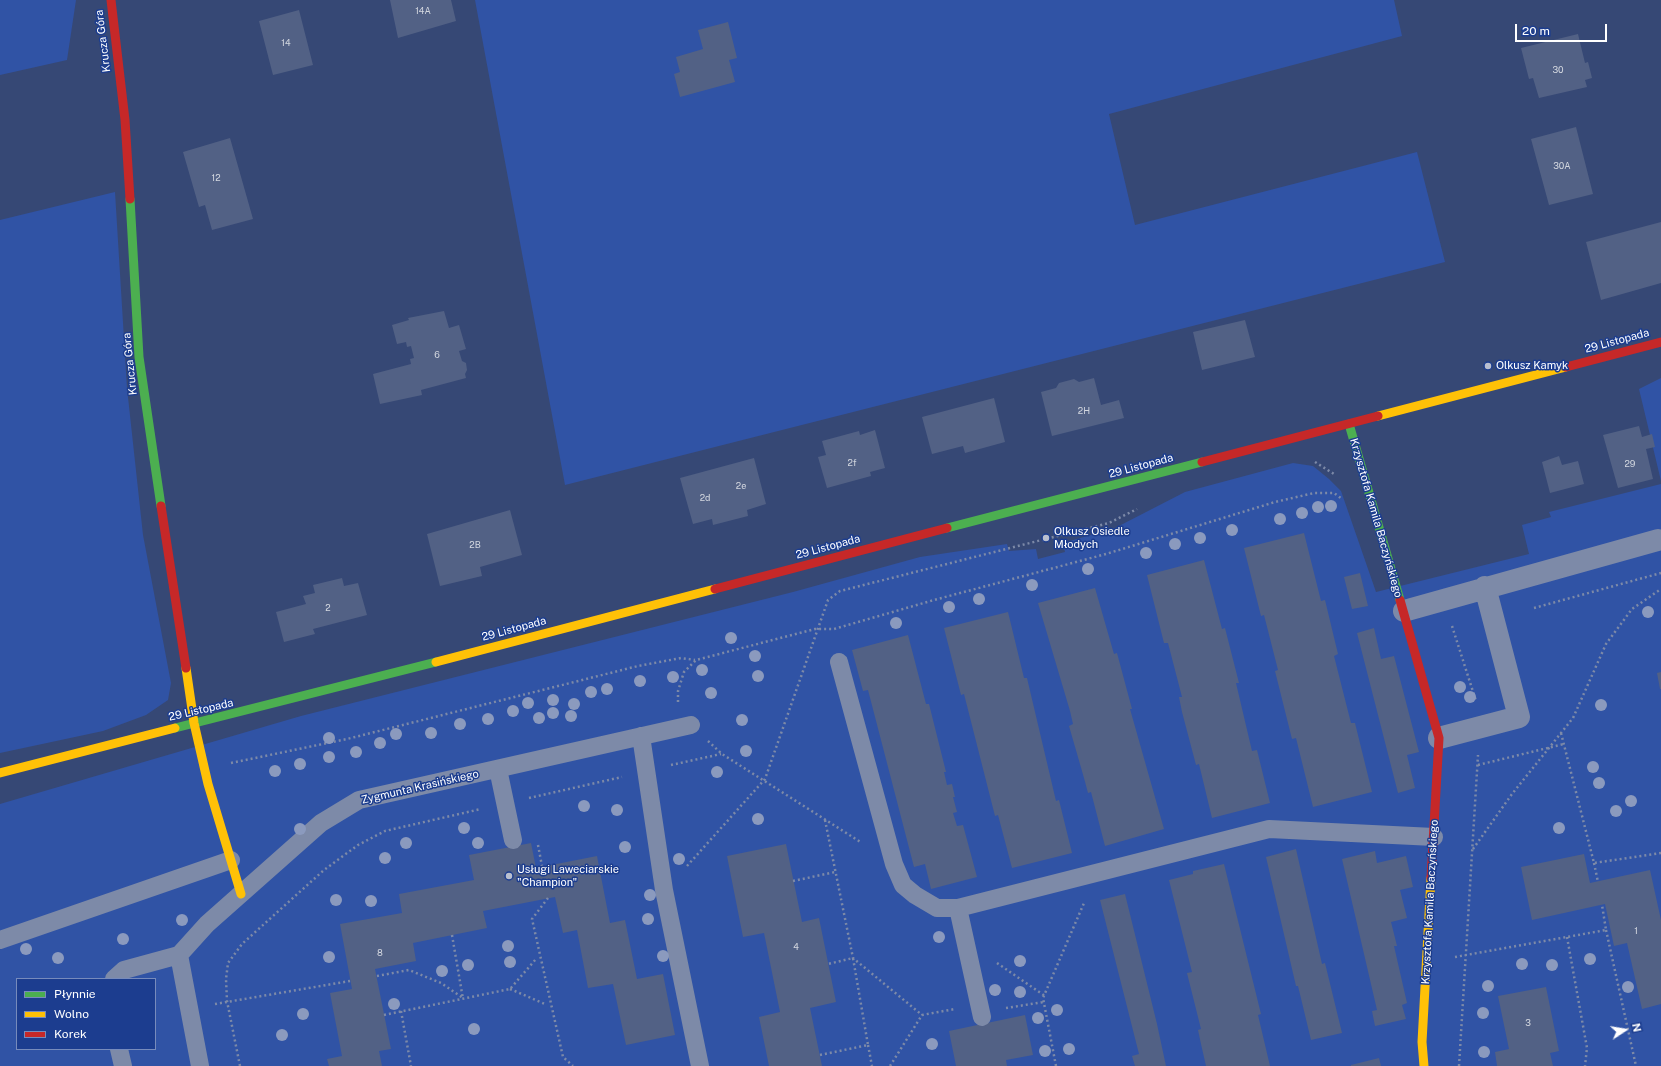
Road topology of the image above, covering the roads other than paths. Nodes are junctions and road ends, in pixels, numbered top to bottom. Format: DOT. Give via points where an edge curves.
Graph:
graph roads {
  1 [pos="111,0"];
  2 [pos="1661,342"];
  3 [pos="1349,424"];
  4 [pos="1658,540"];
  5 [pos="1484,587"];
  6 [pos="1404,611"];
  7 [pos="839,662"];
  8 [pos="194,723"];
  9 [pos="685,727"];
  10 [pos="641,736"];
  11 [pos="1440,738"];
  12 [pos="498,769"];
  13 [pos="0,773"];
  14 [pos="1434,837"];
  15 [pos="513,840"];
  16 [pos="231,860"];
  17 [pos="241,894"];
  18 [pos="958,908"];
  19 [pos="0,940"];
  20 [pos="179,955"];
  21 [pos="115,978"];
  22 [pos="982,1017"];
  23 [pos="119,1050"];
  24 [pos="122,1066"];
  25 [pos="200,1066"];
  26 [pos="700,1066"];
  27 [pos="1424,1066"];
  1 -- 8 [label="street, Krucza Góra" via="125,120 140,357"];
  2 -- 3 [label="street, 29 Listopada"];
  3 -- 6 [label="street, Krzysztofa Kamila Baczyńskiego"];
  3 -- 8 [label="street, 29 Listopada" via="271,706"];
  4 -- 5 [label="street, Krzysztofa Kamila Baczyńskiego"];
  5 -- 6 [label="street, Krzysztofa Kamila Baczyńskiego"];
  5 -- 11 [label="street" via="1519,717"];
  6 -- 11 [label="street, Krzysztofa Kamila Baczyńskiego"];
  7 -- 18 [label="lane" via="894,864 903,885 937,908"];
  8 -- 13 [label="street, 29 Listopada"];
  8 -- 16 [label="street, Krucza Góra" via="208,784"];
  9 -- 10 [label="lane, Zygmunta Krasińskiego"];
  10 -- 12 [label="lane, Zygmunta Krasińskiego"];
  10 -- 26 [label="lane" via="664,890"];
  11 -- 14 [label="street, Krzysztofa Kamila Baczyńskiego"];
  12 -- 15 [label="lane"];
  12 -- 17 [label="lane, Zygmunta Krasińskiego" via="359,800 321,823"];
  14 -- 18 [label="lane" via="1269,829"];
  14 -- 27 [label="street, Krzysztofa Kamila Baczyńskiego" via="1422,1042"];
  16 -- 17 [label="street, Krucza Góra"];
  16 -- 19 [label="lane"];
  17 -- 20 [label="lane, Zygmunta Krasińskiego" via="207,924"];
  18 -- 22 [label="lane"];
  20 -- 21 [label="lane" via="124,970"];
  20 -- 25 [label="lane"];
  23 -- 24 [label="lane"];
}
